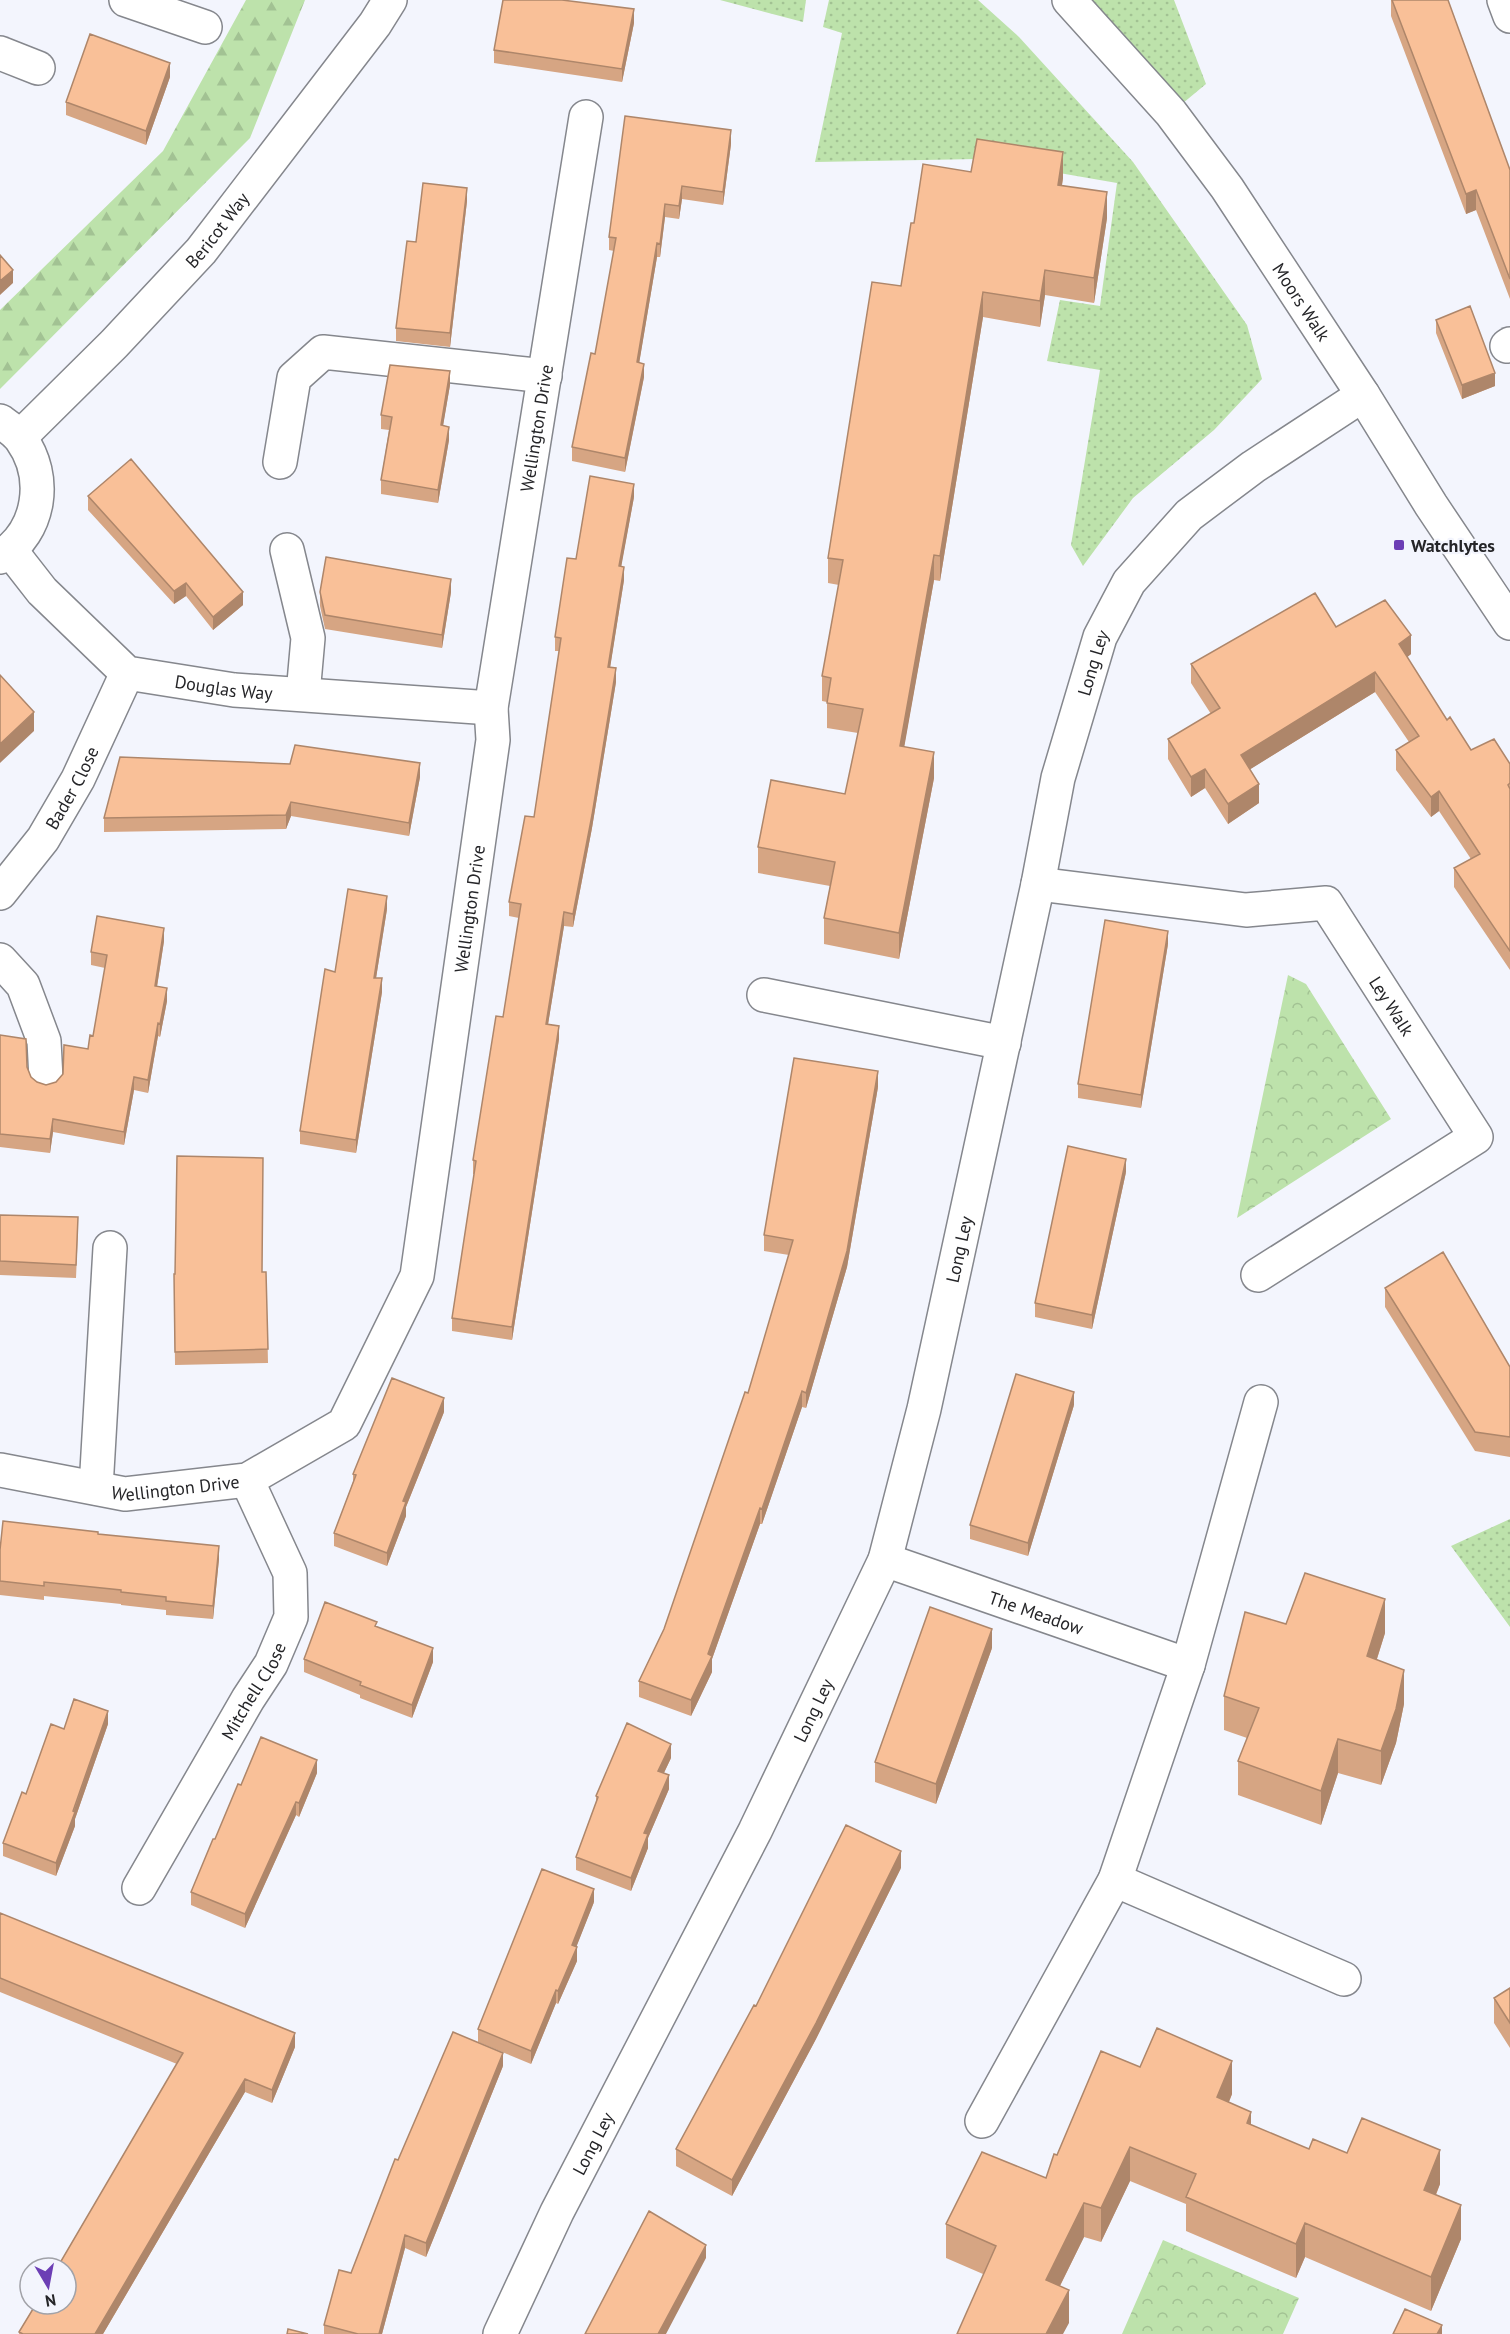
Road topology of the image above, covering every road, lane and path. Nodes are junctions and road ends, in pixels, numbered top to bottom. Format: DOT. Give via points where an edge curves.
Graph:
graph roads {
  1 [pos="126,0"];
  2 [pos="390,0"];
  3 [pos="1069,0"];
  4 [pos="1504,0"];
  5 [pos="1510,16"];
  6 [pos="205,27"];
  7 [pos="0,53"];
  8 [pos="38,68"];
  9 [pos="586,117"];
  10 [pos="544,376"];
  11 [pos="1363,394"];
  12 [pos="10,429"];
  13 [pos="280,462"];
  14 [pos="287,550"];
  15 [pos="5,553"];
  16 [pos="1510,623"];
  17 [pos="127,673"];
  18 [pos="303,694"];
  19 [pos="491,708"];
  20 [pos="1038,884"];
  21 [pos="0,893"];
  22 [pos="0,960"];
  23 [pos="764,995"];
  24 [pos="1004,1043"];
  25 [pos="46,1079"];
  26 [pos="110,1248"];
  27 [pos="1258,1275"];
  28 [pos="1261,1402"];
  29 [pos="0,1470"];
  30 [pos="247,1480"];
  31 [pos="96,1488"];
  32 [pos="885,1560"];
  33 [pos="1188,1665"];
  34 [pos="1115,1880"];
  35 [pos="139,1888"];
  36 [pos="1344,1979"];
  37 [pos="982,2121"];
  38 [pos="500,2334"];
  1 -- 6 [label="street"];
  2 -- 12 [label="street, Bericot Way" via="201,251 114,344"];
  3 -- 11 [label="street, Moors Walk" via="1171,113 1213,169"];
  4 -- 5 [label="street"];
  7 -- 8 [label="street"];
  9 -- 10 [label="street, Wellington Drive"];
  10 -- 13 [label="street" via="323,352 294,378"];
  10 -- 19 [label="street, Wellington Drive"];
  11 -- 16 [label="street, Moors Walk"];
  11 -- 20 [label="street, Long Ley" via="1253,467 1190,515 1129,582 1100,638 1058,778"];
  12 -- 15 [label="street, Bericot Way" via="32,459 38,483 36,508 26,531"];
  14 -- 18 [label="street" via="308,638"];
  15 -- 17 [label="street"];
  17 -- 18 [label="street, Douglas Way" via="234,690"];
  17 -- 21 [label="street, Bader Close" via="78,780 43,839"];
  18 -- 19 [label="street, Douglas Way"];
  19 -- 30 [label="street, Wellington Drive" via="493,740 417,1276 344,1424"];
  20 -- 24 [label="street, Long Ley"];
  20 -- 27 [label="street, Ley Walk" via="1246,910 1326,903 1476,1137"];
  22 -- 25 [label="street" via="23,985 44,1041"];
  23 -- 24 [label="street"];
  24 -- 32 [label="street, Long Ley" via="924,1408"];
  26 -- 31 [label="street, Wellington Drive"];
  28 -- 33 [label="street"];
  29 -- 31 [label="street, Wellington Drive"];
  30 -- 31 [label="street, Wellington Drive" via="125,1494"];
  30 -- 35 [label="street, Mitchell Close" via="290,1573 291,1617 271,1664"];
  32 -- 33 [label="street, The Meadow"];
  32 -- 38 [label="street, Long Ley" via="755,1831 562,2201"];
  33 -- 34 [label="street"];
  34 -- 36 [label="street"];
  34 -- 37 [label="street"];
}
